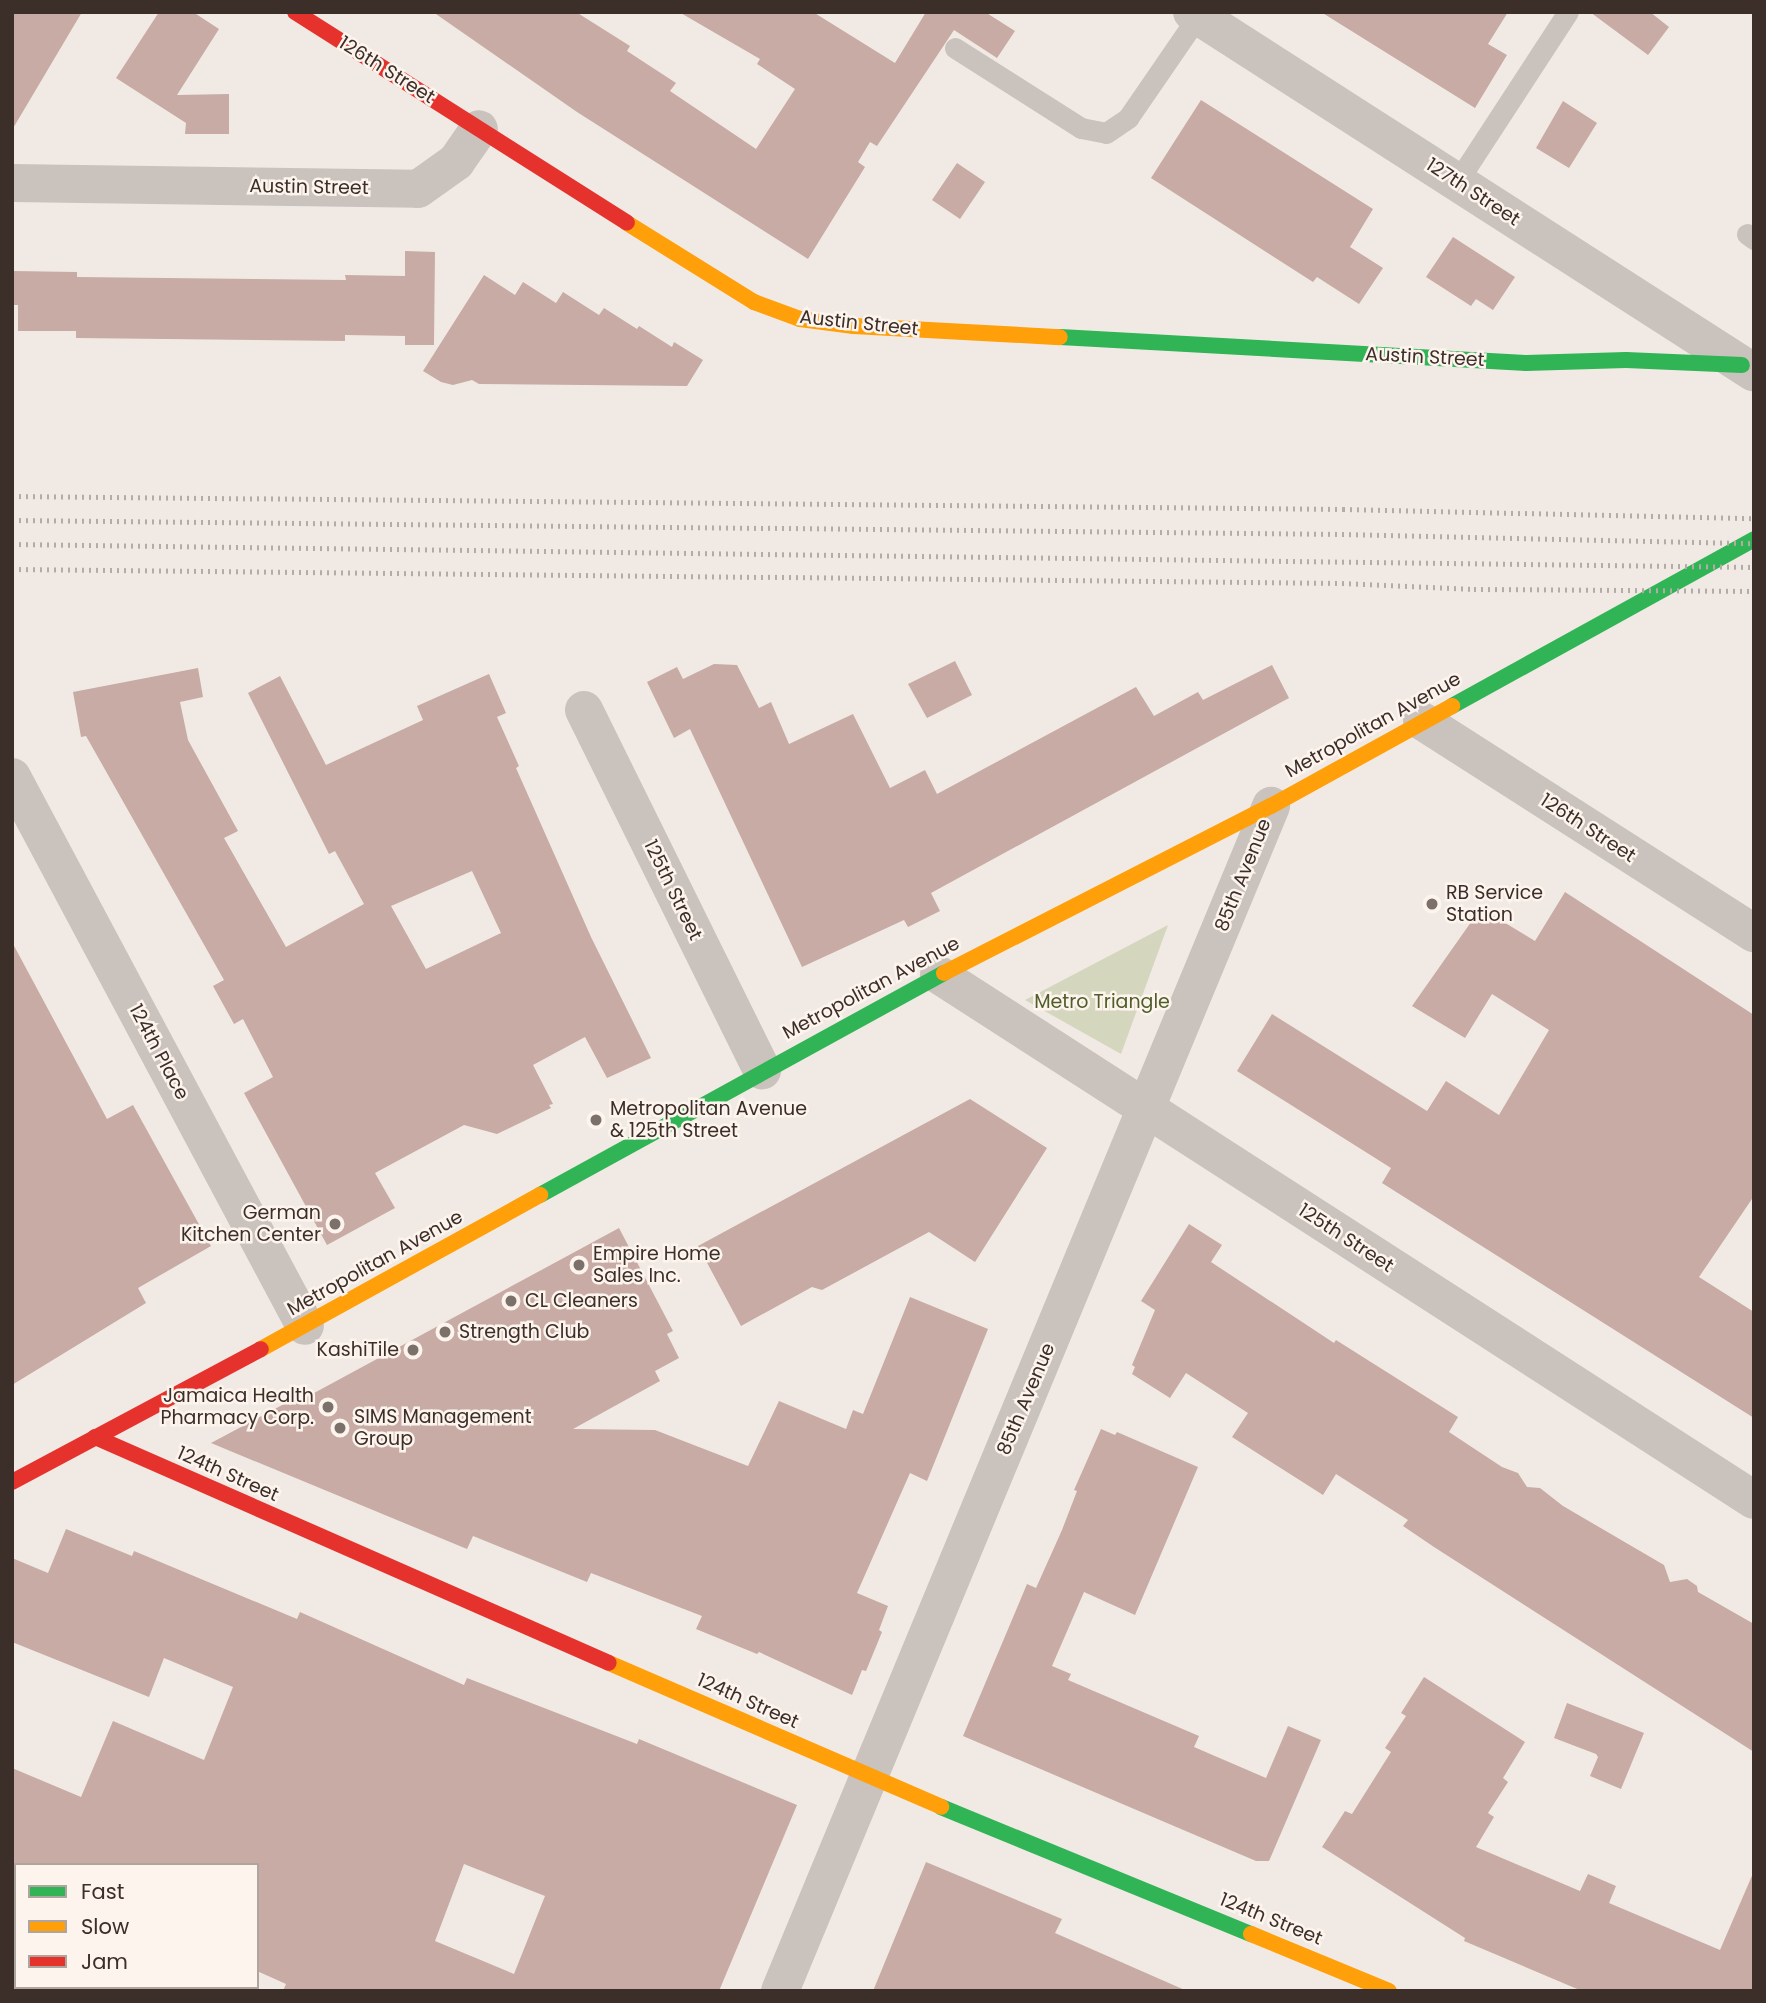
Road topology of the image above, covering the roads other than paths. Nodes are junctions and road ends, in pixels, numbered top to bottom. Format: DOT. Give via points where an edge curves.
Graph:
graph roads {
  1 [pos="295,12"];
  2 [pos="1568,12"];
  3 [pos="1195,14"];
  4 [pos="955,48"];
  5 [pos="479,129"];
  6 [pos="1457,182"];
  7 [pos="12,183"];
  8 [pos="1748,369"];
  9 [pos="1754,539"];
  10 [pos="584,710"];
  11 [pos="1422,722"];
  12 [pos="12,777"];
  13 [pos="1271,806"];
  14 [pos="21,816"];
  15 [pos="1754,933"];
  16 [pos="939,975"];
  17 [pos="762,1070"];
  18 [pos="1148,1110"];
  19 [pos="305,1326"];
  20 [pos="95,1437"];
  21 [pos="12,1482"];
  22 [pos="1754,1500"];
  23 [pos="869,1777"];
  24 [pos="780,1991"];
  25 [pos="1389,1991"];
  1 -- 5 [label="street, 126th Street"];
  2 -- 6 [label="lane"];
  3 -- 4 [label="lane" via="1128,118 1106,133 1081,128"];
  3 -- 6 [label="street, 127th Street"];
  5 -- 7 [label="street, Austin Street" via="456,162 418,189"];
  5 -- 8 [label="street, Austin Street" via="754,302 800,319 867,327 1527,363 1626,360"];
  6 -- 8 [label="street, 127th Street"];
  9 -- 11 [label="street, Metropolitan Avenue"];
  10 -- 17 [label="street, 125th Street"];
  11 -- 13 [label="street, Metropolitan Avenue"];
  11 -- 15 [label="street, 126th Street"];
  12 -- 14 [label="street, 124th Place"];
  13 -- 16 [label="street, Metropolitan Avenue"];
  13 -- 18 [label="street, 85th Avenue"];
  14 -- 19 [label="street, 124th Place"];
  16 -- 17 [label="street, Metropolitan Avenue"];
  16 -- 18 [label="street, 125th Street"];
  17 -- 19 [label="street, Metropolitan Avenue"];
  18 -- 22 [label="street, 125th Street"];
  18 -- 23 [label="street, 85th Avenue"];
  19 -- 20 [label="street, Metropolitan Avenue"];
  20 -- 21 [label="street, Metropolitan Avenue"];
  20 -- 23 [label="street, 124th Street"];
  23 -- 24 [label="street, 85th Avenue"];
  23 -- 25 [label="street, 124th Street"];
}
